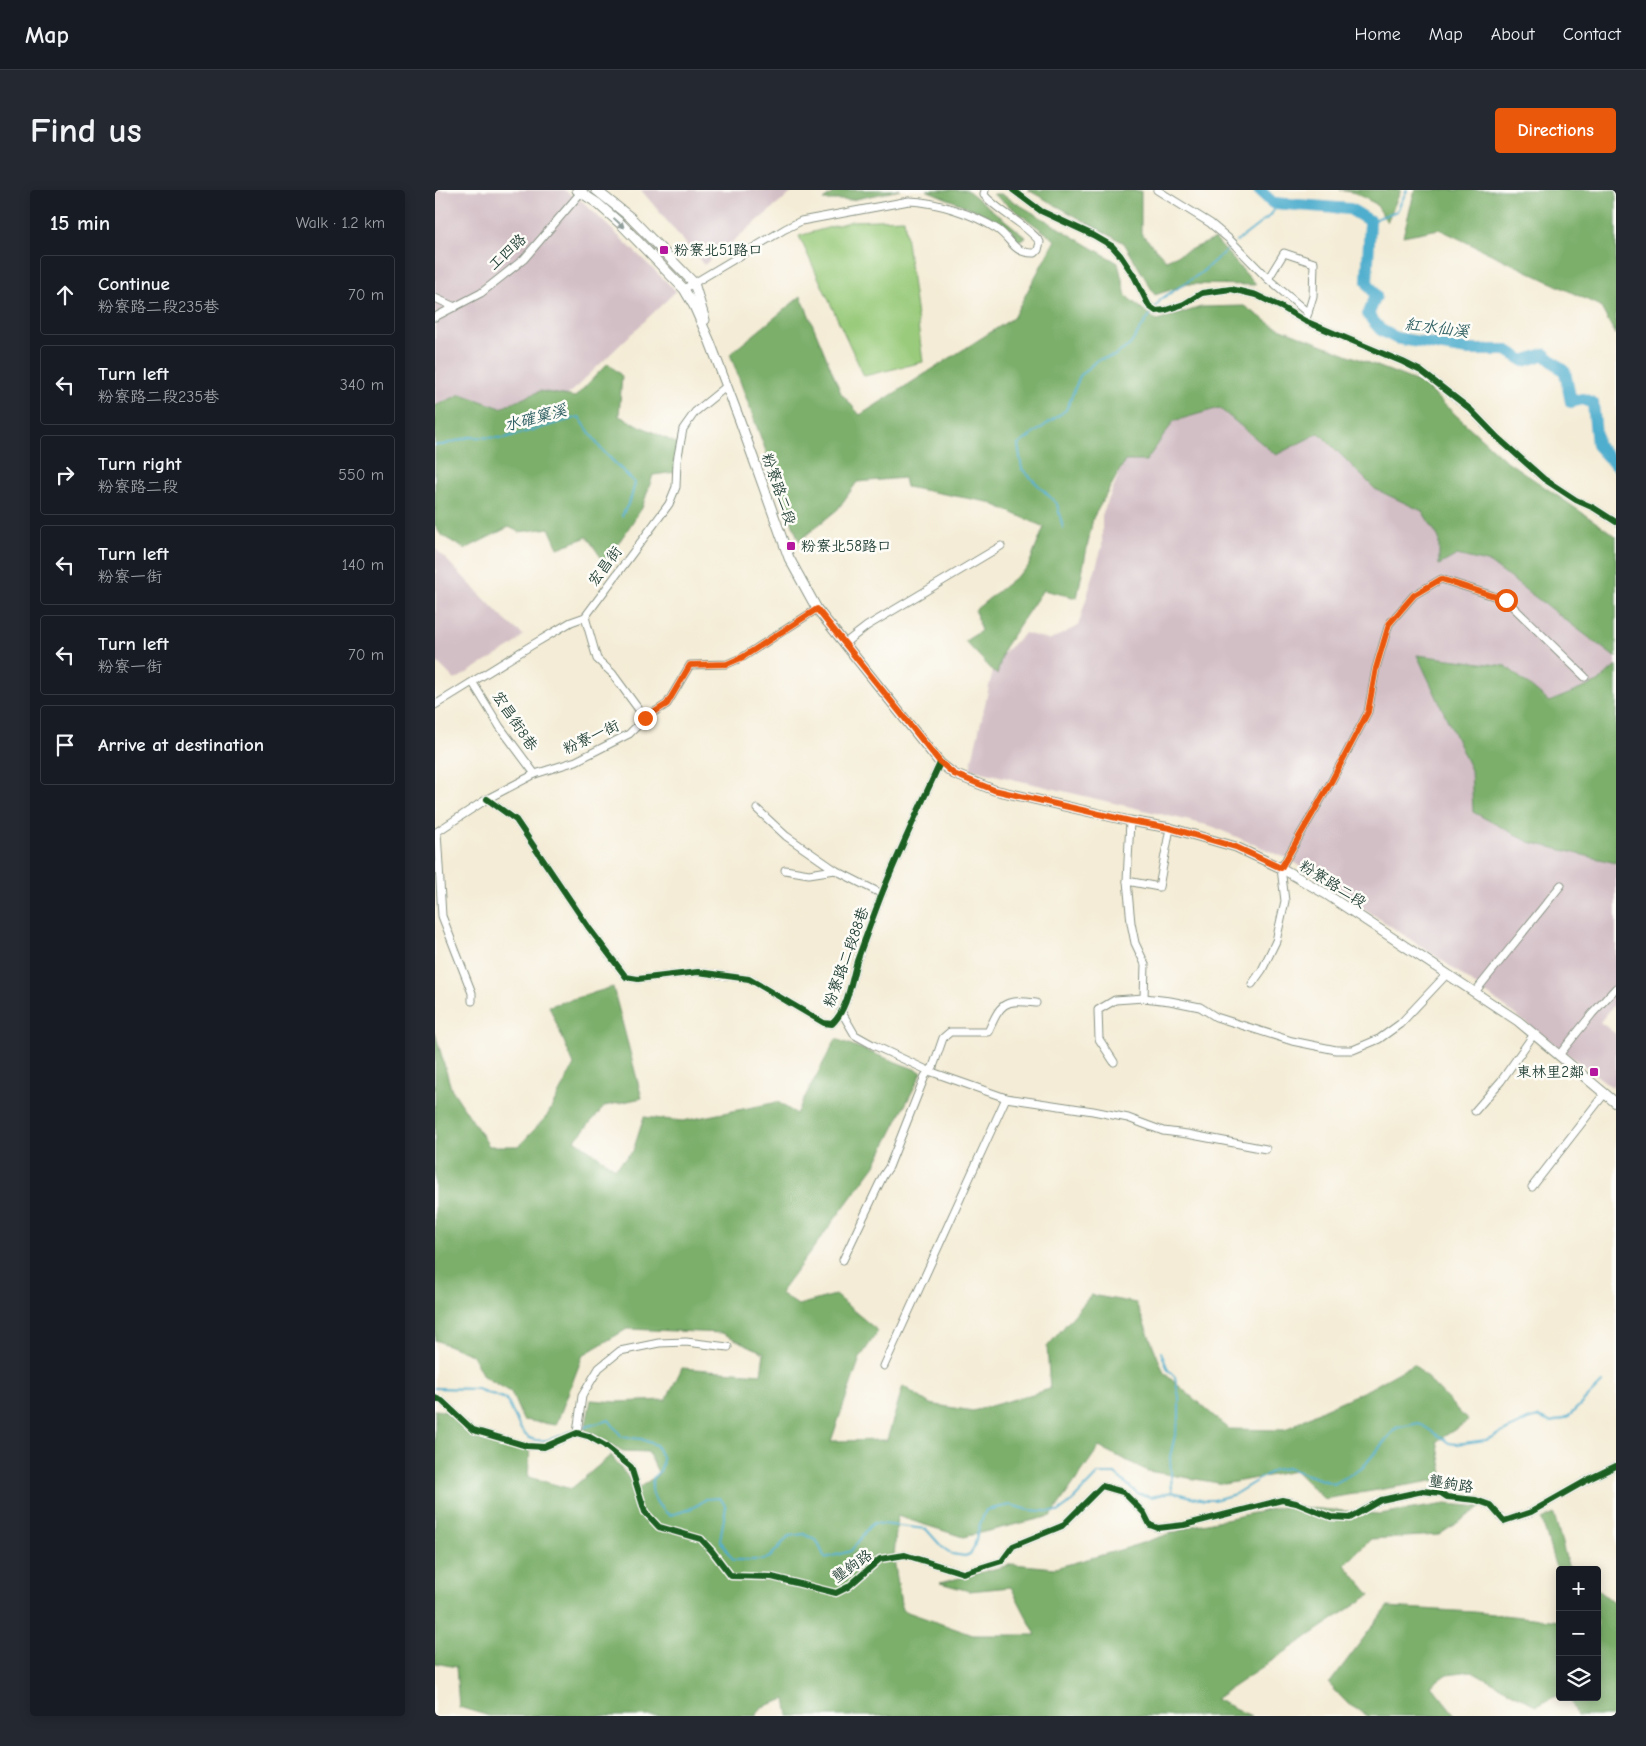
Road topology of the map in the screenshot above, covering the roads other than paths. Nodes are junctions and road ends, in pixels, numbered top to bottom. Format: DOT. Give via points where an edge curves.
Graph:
graph roads {
  1 [pos="596,190"];
  2 [pos="985,190"];
  3 [pos="1013,190"];
  4 [pos="1157,190"];
  5 [pos="581,191"];
  6 [pos="1268,279"];
  7 [pos="694,283"];
  8 [pos="684,290"];
  9 [pos="435,298"];
  10 [pos="455,307"];
  11 [pos="1308,313"];
  12 [pos="435,316"];
  13 [pos="1305,321"];
  14 [pos="710,342"];
  15 [pos="727,386"];
  16 [pos="1616,522"];
  17 [pos="1001,546"];
  18 [pos="817,609"];
  19 [pos="585,617"];
  20 [pos="845,643"];
  21 [pos="1585,676"];
  22 [pos="473,683"];
  23 [pos="435,705"];
  24 [pos="645,718"];
  25 [pos="940,762"];
  26 [pos="535,774"];
  27 [pos="487,800"];
  28 [pos="757,809"];
  29 [pos="1130,821"];
  30 [pos="1170,828"];
  31 [pos="436,833"];
  32 [pos="1281,868"];
  33 [pos="785,870"];
  34 [pos="835,870"];
  35 [pos="1127,882"];
  36 [pos="1561,885"];
  37 [pos="882,894"];
  38 [pos="1447,974"];
  39 [pos="1252,984"];
  40 [pos="1616,988"];
  41 [pos="1475,992"];
  42 [pos="1144,998"];
  43 [pos="472,1001"];
  44 [pos="1036,1003"];
  45 [pos="841,1011"];
  46 [pos="1534,1034"];
  47 [pos="1559,1055"];
  48 [pos="1114,1062"];
  49 [pos="929,1071"];
  50 [pos="1605,1094"];
  51 [pos="1006,1098"];
  52 [pos="1616,1102"];
  53 [pos="1475,1111"];
  54 [pos="1266,1149"];
  55 [pos="1533,1187"];
  56 [pos="843,1260"];
  57 [pos="728,1347"];
  58 [pos="884,1366"];
  59 [pos="435,1398"];
  60 [pos="577,1433"];
  61 [pos="1616,1466"];
  1 -- 7 [label="main road, 粉寮路二段" via="630,217"];
  2 -- 7 [label="street" via="984,195 990,202 1033,234 1040,242 1038,250 1022,252 998,230 952,208 909,201 801,221"];
  3 -- 13 [label="street" via="1041,211 1112,246 1135,276 1152,309 1166,310 1202,293 1231,289 1256,295"];
  4 -- 6 [label="street" via="1229,238"];
  5 -- 8 [label="main road, 粉寮路二段, one-way" via="622,226"];
  5 -- 10 [label="street, 工四路" via="524,259 481,293"];
  6 -- 11 [label="street"];
  6 -- 11 [label="street" via="1284,253 1313,263 1313,296"];
  7 -- 8 [label="street"];
  7 -- 14 [label="main road, 粉寮路二段"];
  8 -- 14 [label="main road, 粉寮路二段"];
  9 -- 10 [label="street"];
  10 -- 12 [label="street, 工四路"];
  11 -- 13 [label="street"];
  13 -- 16 [label="street" via="1421,371 1470,409 1544,479"];
  14 -- 15 [label="main road, 粉寮路二段"];
  15 -- 18 [label="main road, 粉寮路二段" via="789,558"];
  15 -- 19 [label="street, 宏昌街" via="695,412 683,429 676,487 669,504"];
  17 -- 20 [label="street" via="867,626"];
  18 -- 20 [label="main road, 粉寮路二段"];
  18 -- 24 [label="street, 粉寮一街" via="743,657 727,664 690,665 667,704"];
  19 -- 22 [label="street, 宏昌街" via="571,622"];
  19 -- 24 [label="street" via="597,659 612,673"];
  20 -- 25 [label="main road, 粉寮路二段"];
  21 -- 32 [label="street" via="1506,600 1441,579 1414,595 1389,624 1368,712"];
  22 -- 23 [label="street, 宏昌街"];
  22 -- 26 [label="street, 宏昌街8巷"];
  24 -- 26 [label="street, 粉寮一街" via="629,734 576,761"];
  25 -- 29 [label="main road, 粉寮路二段" via="954,774 994,790"];
  25 -- 37 [label="street, 粉寮路二段88巷"];
  26 -- 27 [label="street, 粉寮一街"];
  27 -- 31 [label="street, 粉寮一街"];
  27 -- 45 [label="street, 粉寮路二段88巷" via="516,820 626,977 698,972 749,979 824,1023 832,1024"];
  28 -- 34 [label="street" via="786,836"];
  29 -- 30 [label="main road, 粉寮路二段"];
  29 -- 35 [label="street"];
  30 -- 32 [label="main road, 粉寮路二段" via="1236,847"];
  30 -- 35 [label="street" via="1159,887"];
  31 -- 43 [label="street" via="441,916 472,993"];
  32 -- 38 [label="main road, 粉寮路二段"];
  32 -- 39 [label="street" via="1285,901 1276,941"];
  33 -- 34 [label="street" via="809,874"];
  34 -- 37 [label="street"];
  35 -- 42 [label="street" via="1134,937 1145,964"];
  36 -- 41 [label="street"];
  37 -- 45 [label="street, 粉寮路二段88巷"];
  38 -- 41 [label="main road, 粉寮路二段"];
  38 -- 42 [label="street" via="1400,1024 1379,1039 1353,1050 1292,1041 1217,1017 1200,1007"];
  40 -- 47 [label="street"];
  41 -- 46 [label="main road, 粉寮路二段"];
  42 -- 48 [label="street" via="1115,1000 1098,1010 1099,1039"];
  44 -- 49 [label="street" via="1008,1002 997,1012 988,1032 950,1032 943,1038 933,1068"];
  45 -- 49 [label="street, 粉寮路二段88巷" via="855,1035"];
  46 -- 47 [label="main road, 粉寮路二段"];
  46 -- 53 [label="street"];
  47 -- 50 [label="main road, 粉寮路二段"];
  49 -- 51 [label="street, 粉寮路二段88巷"];
  49 -- 56 [label="street" via="889,1167"];
  50 -- 52 [label="main road, 粉寮路二段"];
  50 -- 55 [label="street"];
  51 -- 54 [label="street, 粉寮路二段88巷" via="1093,1111 1128,1118 1163,1131"];
  51 -- 58 [label="street"];
  57 -- 60 [label="street" via="686,1342 659,1343 619,1351 599,1368 582,1396"];
  59 -- 60 [label="street" via="473,1430 527,1446 543,1447"];
  60 -- 61 [label="street, 壟鉤路" via="604,1445 631,1467 645,1512 659,1527 701,1539 731,1576 772,1577 837,1593 880,1559 905,1555 963,1573 1002,1561 1013,1546 1062,1526 1101,1486 1123,1492 1144,1513 1150,1525 1158,1528 1184,1525 1282,1500 1331,1517 1350,1518 1381,1500 1423,1491 1490,1505 1505,1521 1531,1512"];
}
